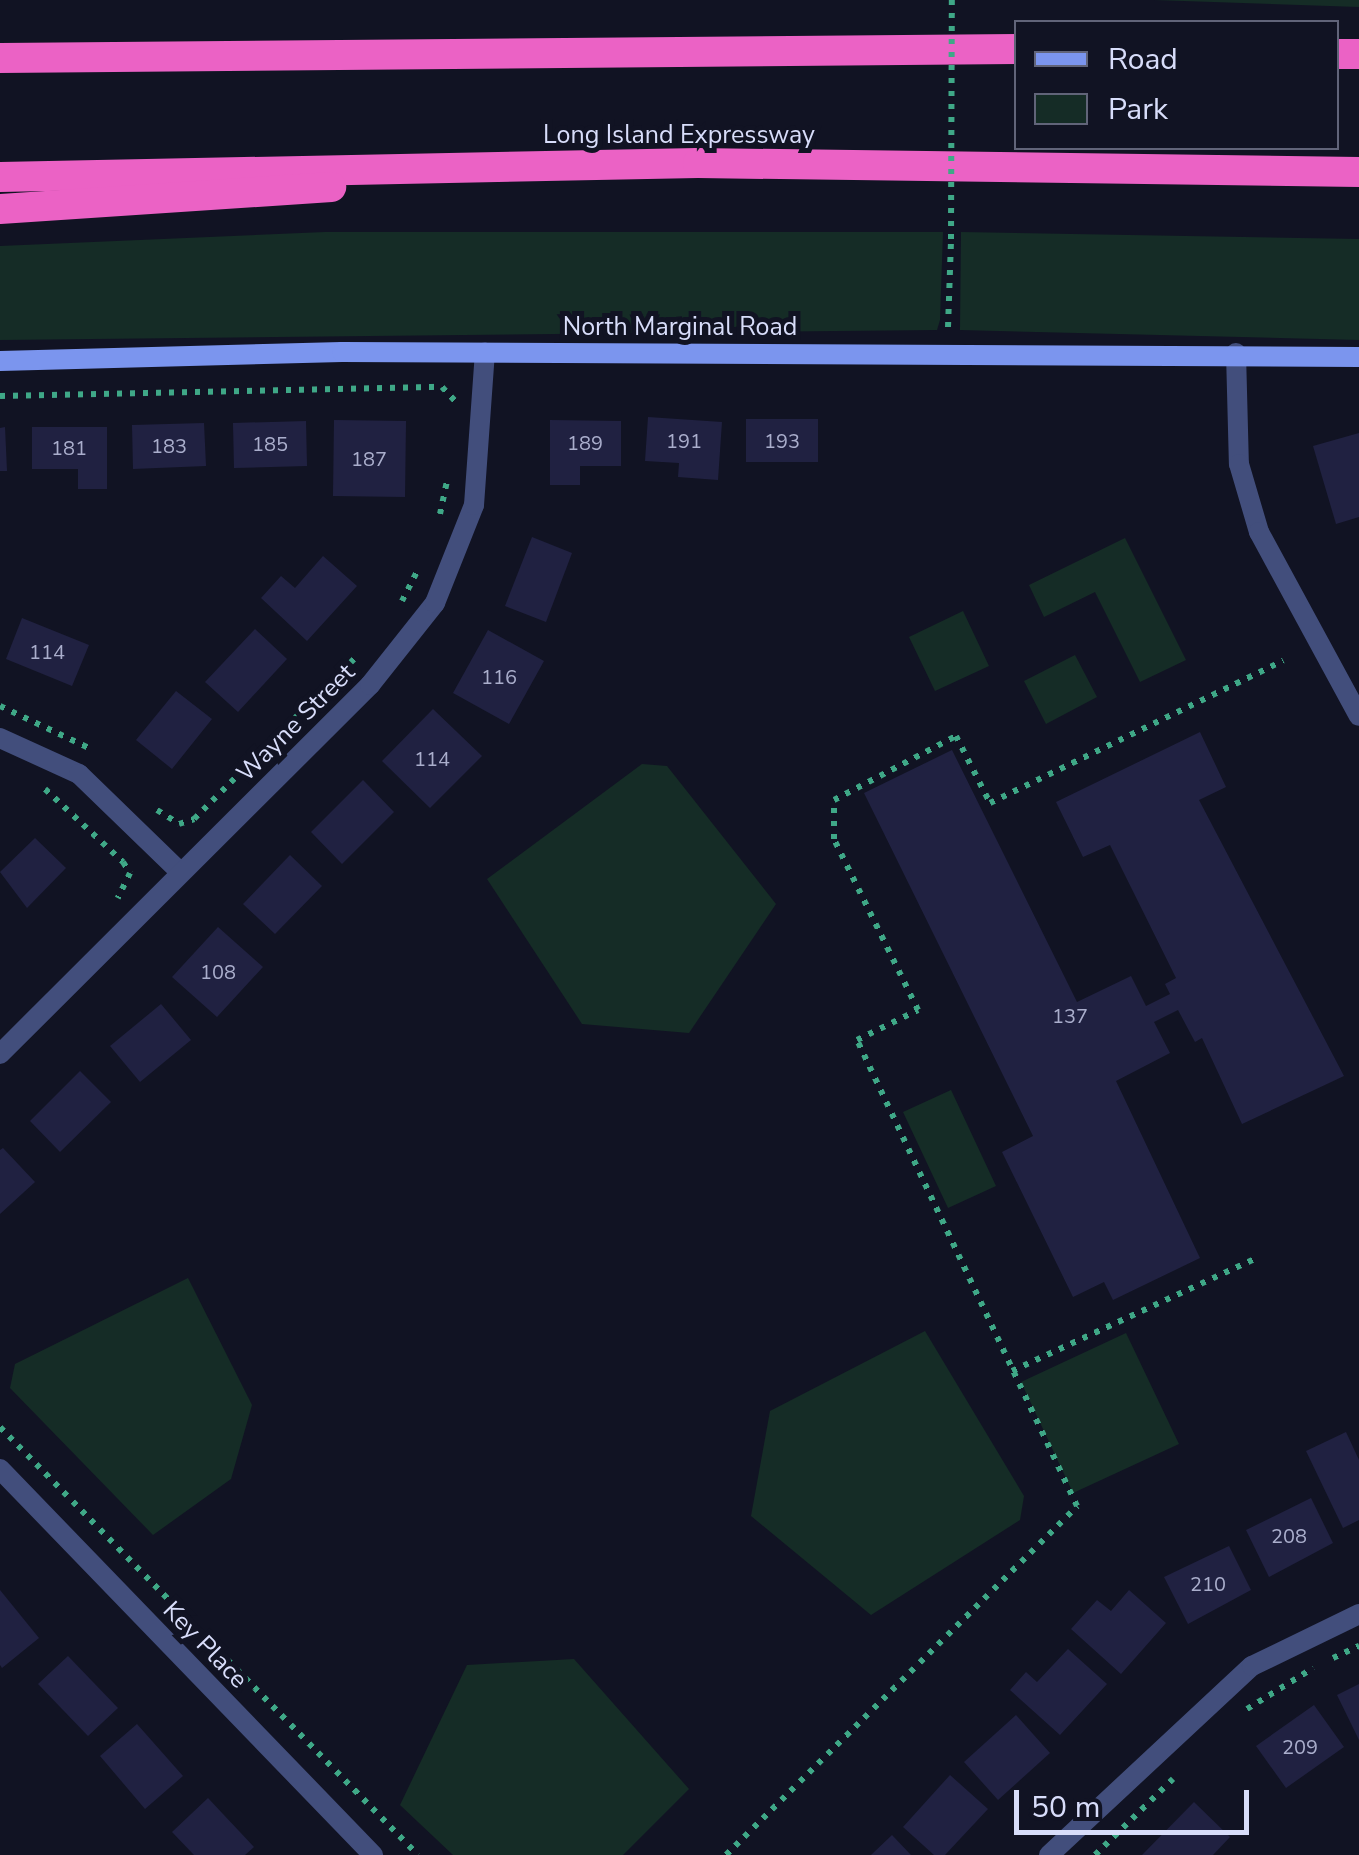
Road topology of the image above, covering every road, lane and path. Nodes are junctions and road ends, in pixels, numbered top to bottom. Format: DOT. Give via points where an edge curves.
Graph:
graph roads {
  1 [pos="952,0"];
  2 [pos="1014,49"];
  3 [pos="0,58"];
  4 [pos="698,163"];
  5 [pos="1115,168"];
  6 [pos="1359,172"];
  7 [pos="0,178"];
  8 [pos="1359,188"];
  9 [pos="0,209"];
  10 [pos="948,327"];
  11 [pos="485,352"];
  12 [pos="1236,353"];
  13 [pos="1359,357"];
  14 [pos="0,361"];
  15 [pos="0,396"];
  16 [pos="455,424"];
  17 [pos="452,461"];
  18 [pos="434,530"];
  19 [pos="420,566"];
  20 [pos="397,609"];
  21 [pos="364,650"];
  22 [pos="1283,661"];
  23 [pos="0,706"];
  24 [pos="1359,716"];
  25 [pos="0,738"];
  26 [pos="102,756"];
  27 [pos="34,783"];
  28 [pos="149,803"];
  29 [pos="180,872"];
  30 [pos="118,898"];
  31 [pos="0,1054"];
  32 [pos="1256,1258"];
  33 [pos="1012,1371"];
  34 [pos="0,1426"];
  35 [pos="0,1470"];
  36 [pos="1359,1614"];
  37 [pos="1359,1646"];
  38 [pos="1233,1720"];
  39 [pos="1178,1774"];
  40 [pos="373,1855"];
  41 [pos="418,1855"];
  42 [pos="726,1855"];
  43 [pos="1049,1855"];
  44 [pos="1095,1855"];
  1 -- 10 [label="path, bridge"];
  2 -- 3 [label="highway"];
  4 -- 5 [label="highway, Long Island Expressway"];
  4 -- 7 [label="highway, Long Island Expressway"];
  4 -- 9 [label="highway"];
  5 -- 6 [label="highway, Long Island Expressway"];
  5 -- 8 [label="highway"];
  11 -- 12 [label="main road, North Marginal Road"];
  11 -- 14 [label="main road, North Marginal Road"];
  11 -- 29 [label="street, Wayne Street" via="474,506 435,603 370,684"];
  12 -- 13 [label="main road, North Marginal Road"];
  12 -- 24 [label="street" via="1239,464 1258,532"];
  15 -- 16 [label="path" via="442,387 453,393"];
  17 -- 18 [label="path"];
  19 -- 20 [label="path"];
  21 -- 28 [label="path" via="194,819 179,824"];
  22 -- 33 [label="path" via="990,803 956,736 834,800 834,839 918,1010 857,1040"];
  23 -- 26 [label="path" via="60,727"];
  25 -- 29 [label="street" via="79,774"];
  27 -- 30 [label="path" via="123,862 130,873"];
  29 -- 31 [label="street, Wayne Street"];
  32 -- 33 [label="path"];
  33 -- 42 [label="path" via="1077,1506"];
  34 -- 41 [label="path"];
  35 -- 40 [label="street, Key Place"];
  36 -- 43 [label="street" via="1252,1666"];
  37 -- 38 [label="path"];
  39 -- 44 [label="path"];
}
